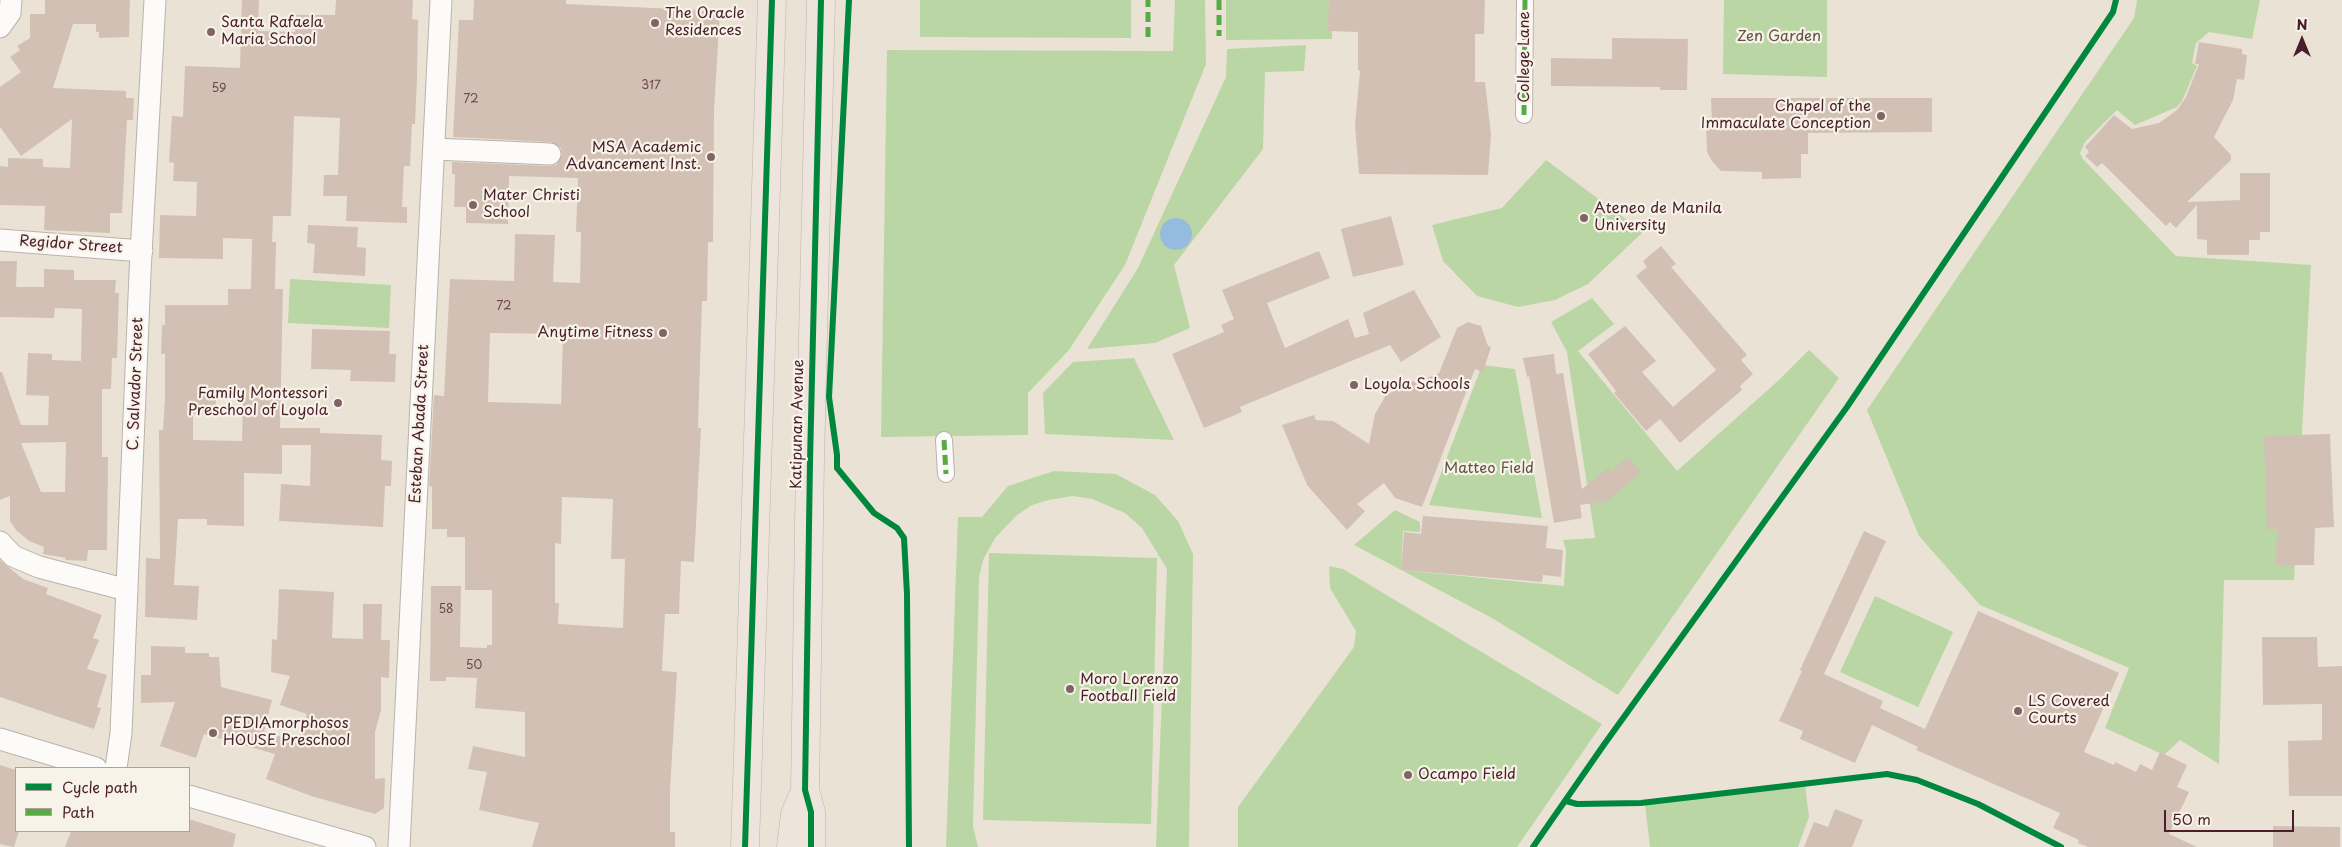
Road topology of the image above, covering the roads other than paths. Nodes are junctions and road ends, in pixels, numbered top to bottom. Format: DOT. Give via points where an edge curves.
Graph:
graph roads {
  1 [pos="11,0"];
  2 [pos="155,0"];
  3 [pos="441,0"];
  4 [pos="772,0"];
  5 [pos="821,0"];
  6 [pos="1525,0"];
  7 [pos="0,27"];
  8 [pos="1524,115"];
  9 [pos="434,149"];
  10 [pos="550,154"];
  11 [pos="0,240"];
  12 [pos="142,251"];
  13 [pos="944,440"];
  14 [pos="946,474"];
  15 [pos="0,542"];
  16 [pos="128,590"];
  17 [pos="0,739"];
  18 [pos="93,767"];
  19 [pos="116,767"];
  20 [pos="805,790"];
  21 [pos="190,796"];
  22 [pos="365,847"];
  23 [pos="399,847"];
  24 [pos="745,847"];
  25 [pos="791,847"];
  26 [pos="811,847"];
  1 -- 7 [label="street" via="10,13"];
  2 -- 12 [label="street, C. Salvador Street"];
  3 -- 9 [label="street, Esteban Abada Street"];
  4 -- 24 [label="main road"];
  5 -- 20 [label="main road, Katipunan Avenue"];
  6 -- 8 [label="street, College Lane"];
  9 -- 10 [label="street"];
  9 -- 23 [label="street, Esteban Abada Street"];
  11 -- 12 [label="street, Regidor Street"];
  12 -- 16 [label="street, C. Salvador Street"];
  13 -- 14 [label="street"];
  15 -- 16 [label="street" via="13,556 39,567"];
  16 -- 19 [label="street, C. Salvador Street" via="121,733"];
  17 -- 18 [label="street"];
  20 -- 25 [label="main road, Katipunan Avenue" via="795,814"];
  20 -- 26 [label="main road, Katipunan Avenue" via="810,812"];
  21 -- 22 [label="street"];
}
